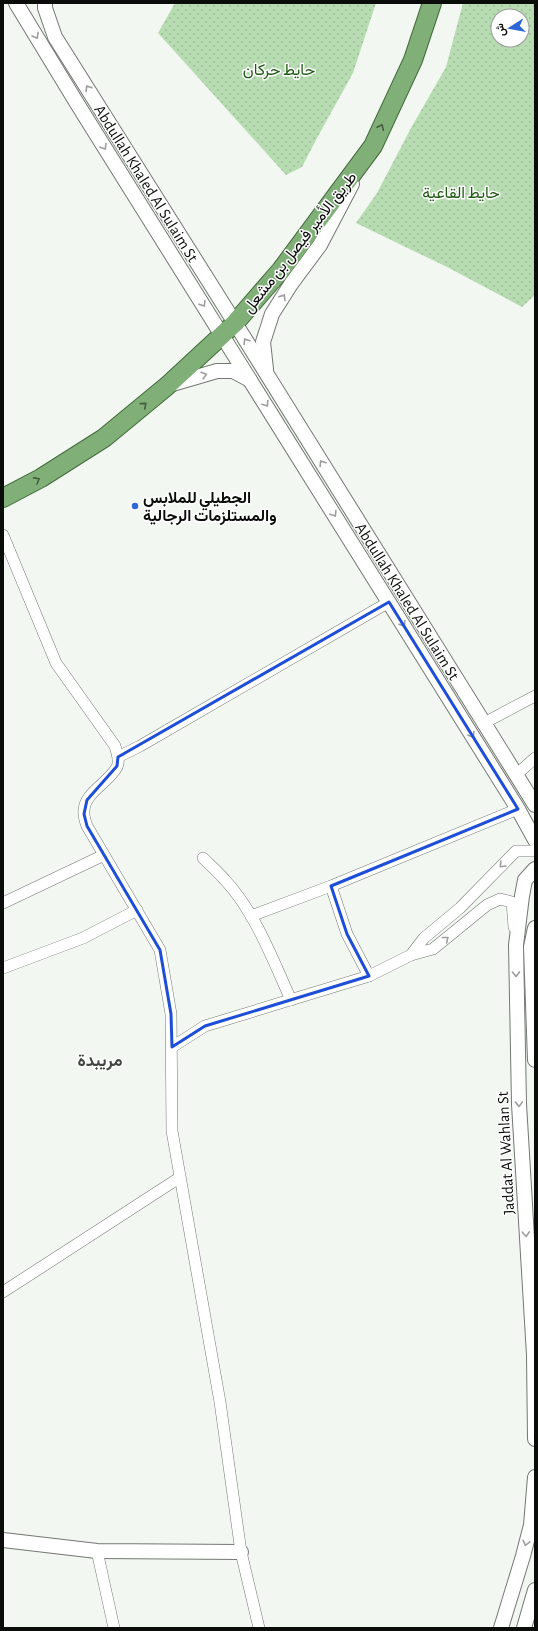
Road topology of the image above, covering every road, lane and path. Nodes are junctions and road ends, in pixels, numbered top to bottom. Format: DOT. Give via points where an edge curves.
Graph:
graph roads {
  1 [pos="16,3"];
  2 [pos="37,3"];
  3 [pos="45,3"];
  4 [pos="432,3"];
  5 [pos="55,37"];
  6 [pos="373,146"];
  7 [pos="199,265"];
  8 [pos="182,271"];
  9 [pos="229,329"];
  10 [pos="266,373"];
  11 [pos="251,380"];
  12 [pos="167,386"];
  13 [pos="3,498"];
  14 [pos="3,535"];
  15 [pos="389,602"];
  16 [pos="535,696"];
  17 [pos="484,723"];
  18 [pos="118,757"];
  19 [pos="535,758"];
  20 [pos="516,775"];
  21 [pos="535,805"];
  22 [pos="518,808"];
  23 [pos="535,840"];
  24 [pos="535,851"];
  25 [pos="104,855"];
  26 [pos="203,858"];
  27 [pos="535,869"];
  28 [pos="331,886"];
  29 [pos="3,903"];
  30 [pos="137,910"];
  31 [pos="251,916"];
  32 [pos="535,928"];
  33 [pos="516,944"];
  34 [pos="411,955"];
  35 [pos="3,968"];
  36 [pos="369,976"];
  37 [pos="291,1000"];
  38 [pos="172,1047"];
  39 [pos="535,1060"];
  40 [pos="180,1178"];
  41 [pos="3,1292"];
  42 [pos="535,1439"];
  43 [pos="535,1477"];
  44 [pos="3,1540"];
  45 [pos="97,1551"];
  46 [pos="241,1552"];
  47 [pos="535,1590"];
  48 [pos="114,1628"];
  49 [pos="259,1628"];
  50 [pos="501,1628"];
  51 [pos="524,1628"];
  1 -- 8 [label="street, Abdullah Khaled Al Sulaim St, one-way"];
  2 -- 5 [label="street, Abdullah Khaled Al Sulaim St"];
  3 -- 5 [label="street, Abdullah Khaled Al Sulaim St"];
  6 -- 4 [label="highway, طريق الأمير فيصل بن مشعل, one-way" via="413,60"];
  7 -- 5 [label="street, Abdullah Khaled Al Sulaim St, one-way"];
  6 -- 9 [label="highway, طريق الأمير فيصل بن مشعل" via="281,270"];
  10 -- 6 [label="street, Abdullah Khaled Al Sulaim St, one-way" via="263,342 272,314 320,245"];
  7 -- 8 [label="street" via="199,277 194,280"];
  7 -- 9 [label="street, Abdullah Khaled Al Sulaim St"];
  8 -- 9 [label="street, Abdullah Khaled Al Sulaim St, one-way"];
  10 -- 9 [label="street, Abdullah Khaled Al Sulaim St, one-way"];
  9 -- 11 [label="street, Abdullah Khaled Al Sulaim St"];
  9 -- 12 [label="highway, طريق الأمير فيصل بن مشعل"];
  17 -- 10 [label="street, Abdullah Khaled Al Sulaim St, one-way"];
  12 -- 11 [label="street, one-way" via="217,371 233,371"];
  11 -- 15 [label="street, Abdullah Khaled Al Sulaim St, one-way"];
  13 -- 12 [label="highway, طريق الأمير فيصل بن مشعل, one-way" via="41,478 104,438"];
  14 -- 18 [label="street" via="56,663 115,746"];
  15 -- 18 [label="street"];
  15 -- 22 [label="street, Abdullah Khaled Al Sulaim St, one-way"];
  16 -- 17 [label="street"];
  17 -- 20 [label="street, Abdullah Khaled Al Sulaim St"];
  18 -- 25 [label="street" via="117,766 87,800 84,814 87,826"];
  19 -- 20 [label="street"];
  20 -- 21 [label="street, Abdullah Khaled Al Sulaim St"];
  22 -- 23 [label="street, Abdullah Khaled Al Sulaim St"];
  22 -- 28 [label="street"];
  24 -- 34 [label="street, one-way" via="516,851 460,908 424,938"];
  25 -- 29 [label="street"];
  25 -- 30 [label="street"];
  26 -- 31 [label="street" via="226,881"];
  27 -- 33 [label="street, Jaddat Al Wahlan St" via="525,880"];
  28 -- 31 [label="street"];
  28 -- 36 [label="street" via="347,934"];
  30 -- 35 [label="street" via="83,938"];
  30 -- 38 [label="street" via="160,950 171,1014"];
  31 -- 37 [label="street"];
  32 -- 39 [label="street" via="531,947"];
  34 -- 33 [label="street, one-way" via="433,950 487,905 500,899 512,902"];
  33 -- 42 [label="street, Jaddat Al Wahlan St, one-way" via="519,1104 534,1355"];
  34 -- 36 [label="street"];
  36 -- 37 [label="street"];
  37 -- 38 [label="street" via="205,1026"];
  38 -- 40 [label="street" via="172,1131"];
  40 -- 41 [label="street"];
  40 -- 46 [label="street" via="220,1402"];
  43 -- 50 [label="street, one-way" via="531,1525"];
  44 -- 45 [label="street"];
  45 -- 46 [label="street"];
  45 -- 48 [label="street"];
  46 -- 49 [label="street"];
  47 -- 51 [label="street"];
}
